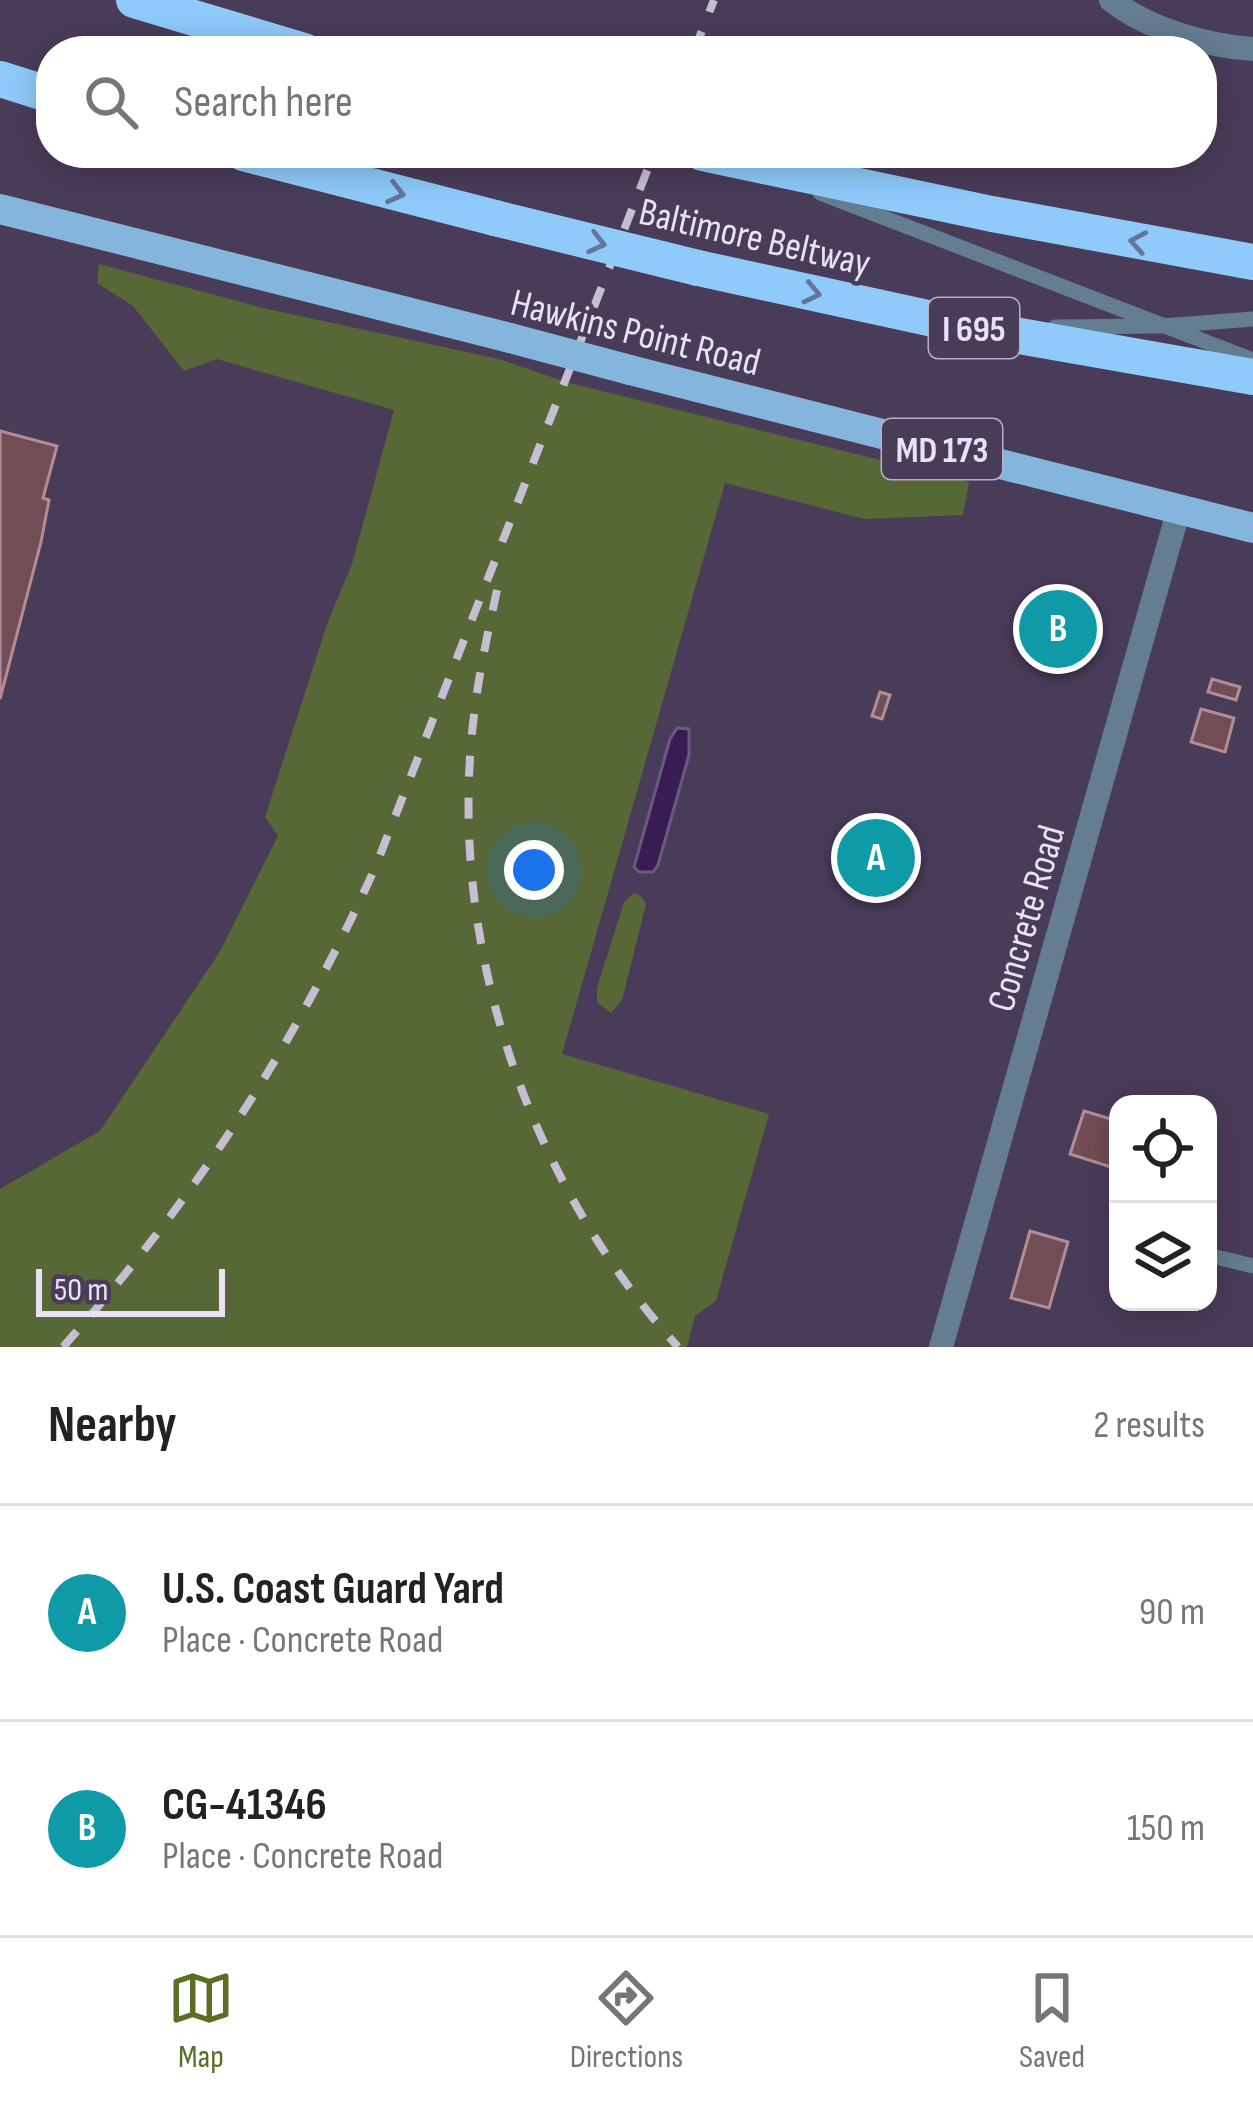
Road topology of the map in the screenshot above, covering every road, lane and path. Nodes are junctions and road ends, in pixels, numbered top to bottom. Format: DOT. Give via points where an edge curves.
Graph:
graph roads {
  1 [pos="134,0"];
  2 [pos="1111,0"];
  3 [pos="254,36"];
  4 [pos="1189,36"];
  5 [pos="1217,44"];
  6 [pos="1253,49"];
  7 [pos="0,79"];
  8 [pos="36,90"];
  9 [pos="301,168"];
  10 [pos="754,168"];
  11 [pos="768,168"];
  12 [pos="0,209"];
  13 [pos="1253,262"];
  14 [pos="1253,319"];
  15 [pos="1162,326"];
  16 [pos="974,328"];
  17 [pos="1253,360"];
  18 [pos="1253,377"];
  19 [pos="1179,509"];
  20 [pos="1253,528"];
  21 [pos="1217,1257"];
  22 [pos="1253,1266"];
  23 [pos="941,1347"];
  1 -- 3 [label="highway"];
  2 -- 4 [label="street"];
  5 -- 6 [label="street"];
  7 -- 8 [label="highway"];
  9 -- 16 [label="highway, Baltimore Beltway / I 695, one-way, bridge"];
  10 -- 15 [label="lane"];
  13 -- 11 [label="highway, Baltimore Beltway, one-way"];
  12 -- 19 [label="main road, Hawkins Point Road / MD 173, bridge"];
  14 -- 15 [label="lane"];
  15 -- 16 [label="lane"];
  15 -- 17 [label="lane"];
  16 -- 18 [label="highway, Baltimore Beltway / I 695"];
  19 -- 20 [label="main road, Hawkins Point Road / MD 173"];
  19 -- 23 [label="street, Concrete Road"];
  21 -- 22 [label="lane"];
}
